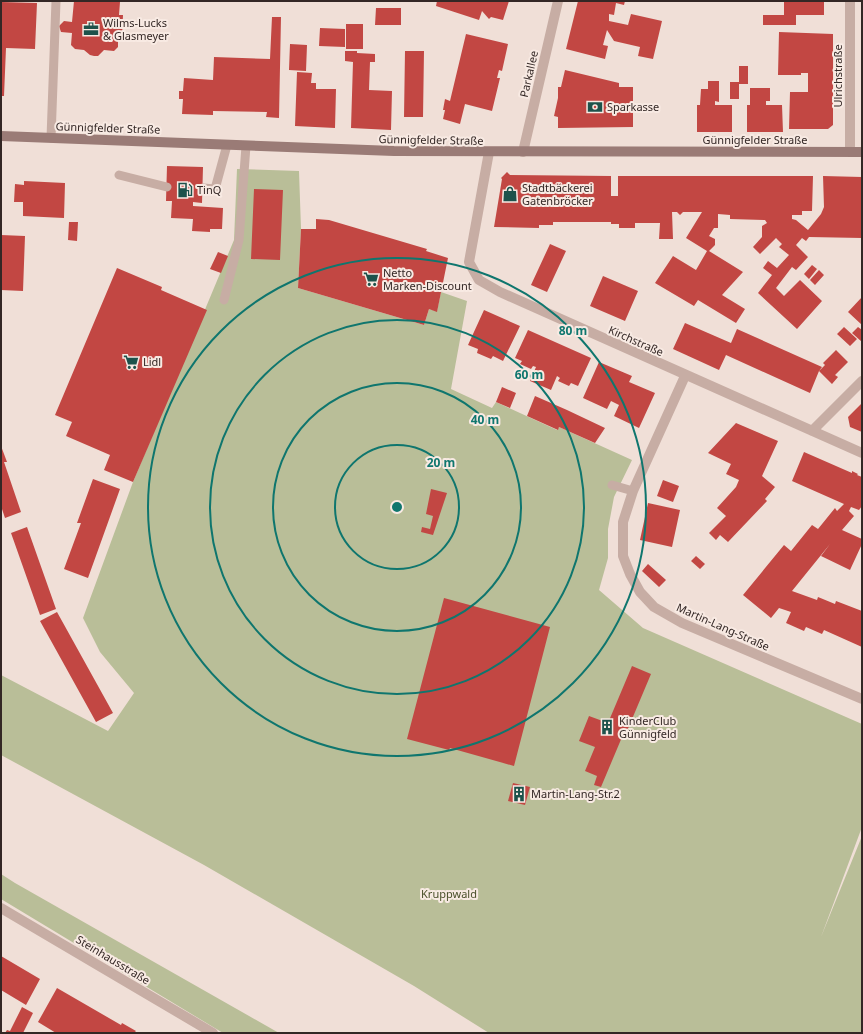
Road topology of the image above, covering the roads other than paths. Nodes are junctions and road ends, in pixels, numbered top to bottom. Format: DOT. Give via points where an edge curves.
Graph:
graph roads {
  1 [pos="56,1"];
  2 [pos="558,1"];
  3 [pos="850,1"];
  4 [pos="1,136"];
  5 [pos="51,138"];
  6 [pos="227,145"];
  7 [pos="246,146"];
  8 [pos="489,152"];
  9 [pos="523,152"];
  10 [pos="850,152"];
  11 [pos="862,152"];
  12 [pos="118,175"];
  13 [pos="167,187"];
  14 [pos="203,188"];
  15 [pos="224,300"];
  16 [pos="685,376"];
  17 [pos="862,381"];
  18 [pos="812,431"];
  19 [pos="862,454"];
  20 [pos="612,485"];
  21 [pos="633,491"];
  22 [pos="862,700"];
  23 [pos="1,908"];
  24 [pos="212,1033"];
  1 -- 5 [label="lane"];
  2 -- 9 [label="street, Parkallee"];
  3 -- 10 [label="street, Ulrichstraße"];
  4 -- 5 [label="street, Günnigfelder Straße"];
  5 -- 6 [label="street, Günnigfelder Straße"];
  6 -- 7 [label="street, Günnigfelder Straße"];
  6 -- 14 [label="lane" via="215,189"];
  7 -- 8 [label="street, Günnigfelder Straße"];
  7 -- 15 [label="lane" via="239,240"];
  8 -- 9 [label="street, Günnigfelder Straße"];
  8 -- 16 [label="street, Kirchstraße" via="469,262 479,280 500,292"];
  9 -- 10 [label="street, Günnigfelder Straße"];
  10 -- 11 [label="street, Günnigfelder Straße"];
  12 -- 13 [label="lane"];
  16 -- 18 [label="street, Kirchstraße"];
  16 -- 21 [label="street, Martin-Lang-Straße"];
  17 -- 18 [label="street"];
  18 -- 19 [label="street, Kirchstraße"];
  20 -- 21 [label="lane"];
  21 -- 22 [label="street, Martin-Lang-Straße" via="623,522 623,556 640,592 654,607 682,624"];
  23 -- 24 [label="street, Steinhausstraße"];
}
